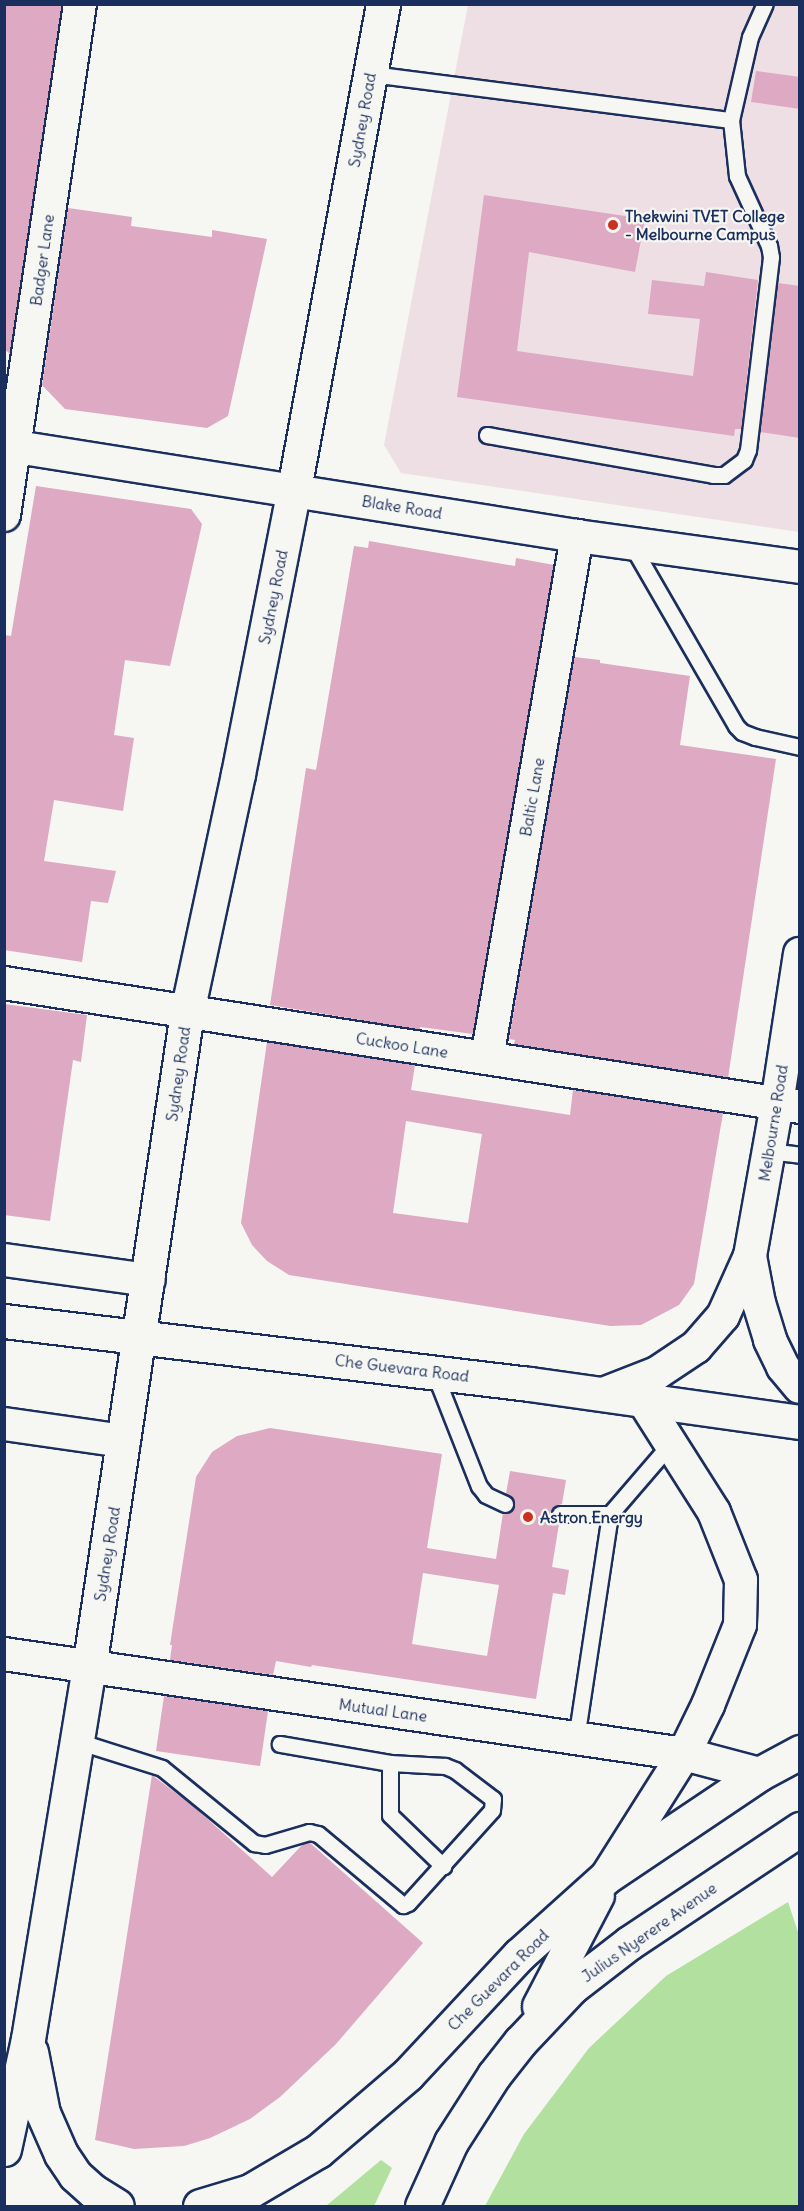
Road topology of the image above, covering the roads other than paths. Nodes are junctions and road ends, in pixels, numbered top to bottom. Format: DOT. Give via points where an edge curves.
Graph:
graph roads {
  1 [pos="80,4"];
  2 [pos="383,4"];
  3 [pos="765,4"];
  4 [pos="371,74"];
  5 [pos="731,120"];
  6 [pos="487,435"];
  7 [pos="10,446"];
  8 [pos="294,489"];
  9 [pos="4,516"];
  10 [pos="577,536"];
  11 [pos="630,543"];
  12 [pos="800,567"];
  13 [pos="800,747"];
  14 [pos="800,954"];
  15 [pos="4,983"];
  16 [pos="187,1012"];
  17 [pos="487,1058"];
  18 [pos="788,1105"];
  19 [pos="769,1151"];
  20 [pos="800,1155"];
  21 [pos="750,1256"];
  22 [pos="4,1260"];
  23 [pos="149,1280"];
  24 [pos="10,1321"];
  25 [pos="141,1335"];
  26 [pos="434,1372"];
  27 [pos="800,1387"];
  28 [pos="602,1394"];
  29 [pos="643,1400"];
  30 [pos="800,1422"];
  31 [pos="4,1424"];
  32 [pos="124,1441"];
  33 [pos="671,1443"];
  34 [pos="505,1504"];
  35 [pos="560,1514"];
  36 [pos="610,1514"];
  37 [pos="4,1654"];
  38 [pos="89,1668"];
  39 [pos="576,1739"];
  40 [pos="77,1741"];
  41 [pos="280,1744"];
  42 [pos="800,1752"];
  43 [pos="684,1754"];
  44 [pos="390,1763"];
  45 [pos="759,1774"];
  46 [pos="800,1829"];
  47 [pos="443,1866"];
  48 [pos="606,1877"];
  49 [pos="28,2039"];
  50 [pos="520,2042"];
  51 [pos="4,2149"];
  52 [pos="117,2206"];
  53 [pos="200,2206"];
  54 [pos="422,2206"];
  1 -- 7 [label="street, Badger Lane"];
  2 -- 4 [label="main road, Sydney Road"];
  3 -- 5 [label="lane" via="750,37"];
  4 -- 5 [label="lane"];
  4 -- 8 [label="main road, Sydney Road"];
  5 -- 6 [label="lane" via="737,176 771,257 744,460 724,475 712,475"];
  7 -- 8 [label="street, Blake Road"];
  7 -- 9 [label="street, Badger Lane"];
  8 -- 10 [label="street, Blake Road"];
  8 -- 16 [label="main road, Sydney Road"];
  10 -- 11 [label="street, Blake Road"];
  10 -- 17 [label="street, Baltic Lane"];
  11 -- 12 [label="street, Blake Road"];
  11 -- 13 [label="lane" via="736,726 755,737"];
  14 -- 18 [label="street, Melbourne Road"];
  15 -- 16 [label="street, Cuckoo Lane"];
  16 -- 17 [label="street, Cuckoo Lane"];
  16 -- 23 [label="main road, Sydney Road"];
  17 -- 18 [label="street, Cuckoo Lane"];
  18 -- 19 [label="street, Melbourne Road"];
  19 -- 20 [label="lane"];
  19 -- 21 [label="street, Melbourne Road"];
  21 -- 27 [label="street, Melbourne Road" via="770,1340 783,1367"];
  21 -- 28 [label="street, Melbourne Road" via="723,1316 696,1347 657,1373"];
  22 -- 23 [label="street"];
  23 -- 25 [label="main road, Sydney Road"];
  24 -- 25 [label="main road, Che Guevara Road"];
  25 -- 26 [label="main road, Che Guevara Road"];
  25 -- 32 [label="main road, Sydney Road"];
  26 -- 28 [label="main road, Che Guevara Road"];
  26 -- 34 [label="lane" via="479,1486 486,1495"];
  28 -- 29 [label="main road, Che Guevara Road"];
  29 -- 30 [label="main road, Che Guevara Road"];
  29 -- 33 [label="street"];
  31 -- 32 [label="street"];
  32 -- 38 [label="main road, Sydney Road"];
  33 -- 36 [label="lane"];
  33 -- 43 [label="street" via="714,1512 741,1580 740,1625"];
  35 -- 36 [label="lane"];
  36 -- 39 [label="lane"];
  37 -- 38 [label="street, Mutual Lane"];
  38 -- 39 [label="street, Mutual Lane"];
  38 -- 40 [label="main road, Sydney Road"];
  39 -- 43 [label="street, Mutual Lane"];
  40 -- 47 [label="lane" via="162,1768 254,1843 265,1845 309,1832 318,1834 403,1905"];
  40 -- 49 [label="main road, Sydney Road"];
  41 -- 44 [label="lane"];
  42 -- 45 [label="main road, Che Guevara Road"];
  43 -- 45 [label="street, Mutual Lane"];
  43 -- 48 [label="street"];
  44 -- 47 [label="lane" via="390,1815"];
  44 -- 47 [label="lane" via="445,1766 493,1799 491,1814"];
  45 -- 48 [label="main road, Che Guevara Road"];
  46 -- 50 [label="main road, Julius Nyerere Avenue" via="629,1943 572,1988"];
  48 -- 50 [label="main road"];
  48 -- 53 [label="main road, Che Guevara Road" via="519,1955 408,2074 318,2151 250,2191"];
  49 -- 51 [label="main road, Sydney Road"];
  49 -- 52 [label="main road" via="43,2113 61,2154 93,2192"];
  50 -- 54 [label="main road, Julius Nyerere Avenue" via="451,2142"];
}
